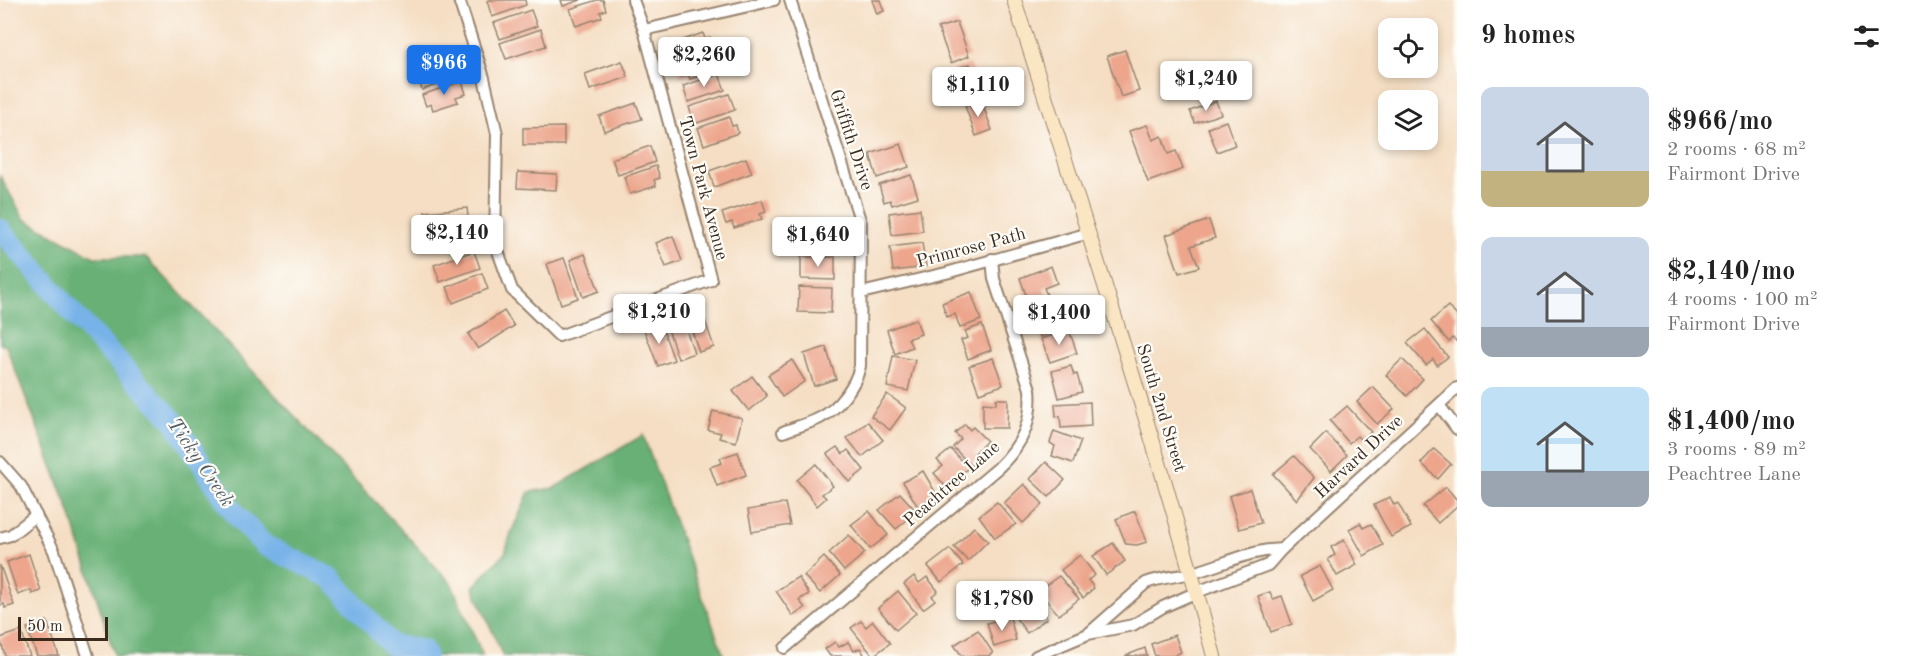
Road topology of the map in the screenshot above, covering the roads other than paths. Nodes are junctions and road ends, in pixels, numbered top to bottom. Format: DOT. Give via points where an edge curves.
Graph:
graph roads {
  1 [pos="459,0"];
  2 [pos="633,0"];
  3 [pos="774,0"];
  4 [pos="789,0"];
  5 [pos="1014,0"];
  6 [pos="644,30"];
  7 [pos="1089,233"];
  8 [pos="992,259"];
  9 [pos="861,292"];
  10 [pos="1457,388"];
  11 [pos="1439,405"];
  12 [pos="1457,429"];
  13 [pos="783,432"];
  14 [pos="0,462"];
  15 [pos="36,515"];
  16 [pos="0,538"];
  17 [pos="1282,549"];
  18 [pos="1191,573"];
  19 [pos="1197,592"];
  20 [pos="1088,634"];
  21 [pos="785,648"];
  22 [pos="88,656"];
  23 [pos="1036,656"];
  24 [pos="1214,656"];
  1 -- 6 [label="street, Town Park Avenue" via="497,134 495,243 512,290 559,336 711,280"];
  2 -- 6 [label="street, Town Park Avenue"];
  3 -- 6 [label="street"];
  4 -- 9 [label="street, Griffith Drive" via="861,223"];
  5 -- 7 [label="main road, South 2nd Street"];
  7 -- 8 [label="street, Primrose Path"];
  7 -- 18 [label="main road, South 2nd Street"];
  8 -- 9 [label="street, Primrose Path"];
  8 -- 21 [label="street, Peachtree Lane" via="1005,317 1030,389 1029,417 1020,442 998,468"];
  9 -- 13 [label="street, Griffith Drive" via="858,376 837,404 821,417"];
  10 -- 11 [label="street, Harvard Drive"];
  11 -- 12 [label="street"];
  11 -- 17 [label="street, Harvard Drive"];
  14 -- 15 [label="street" via="21,486"];
  15 -- 16 [label="street" via="11,535"];
  15 -- 22 [label="street" via="54,551"];
  17 -- 18 [label="street" via="1262,550"];
  17 -- 19 [label="street, Harvard Drive" via="1268,565"];
  18 -- 19 [label="main road, South 2nd Street"];
  18 -- 20 [label="street" via="1146,583"];
  19 -- 20 [label="street, Harvard Drive" via="1133,625"];
  19 -- 24 [label="main road, South 2nd Street"];
  20 -- 23 [label="street"];
}
